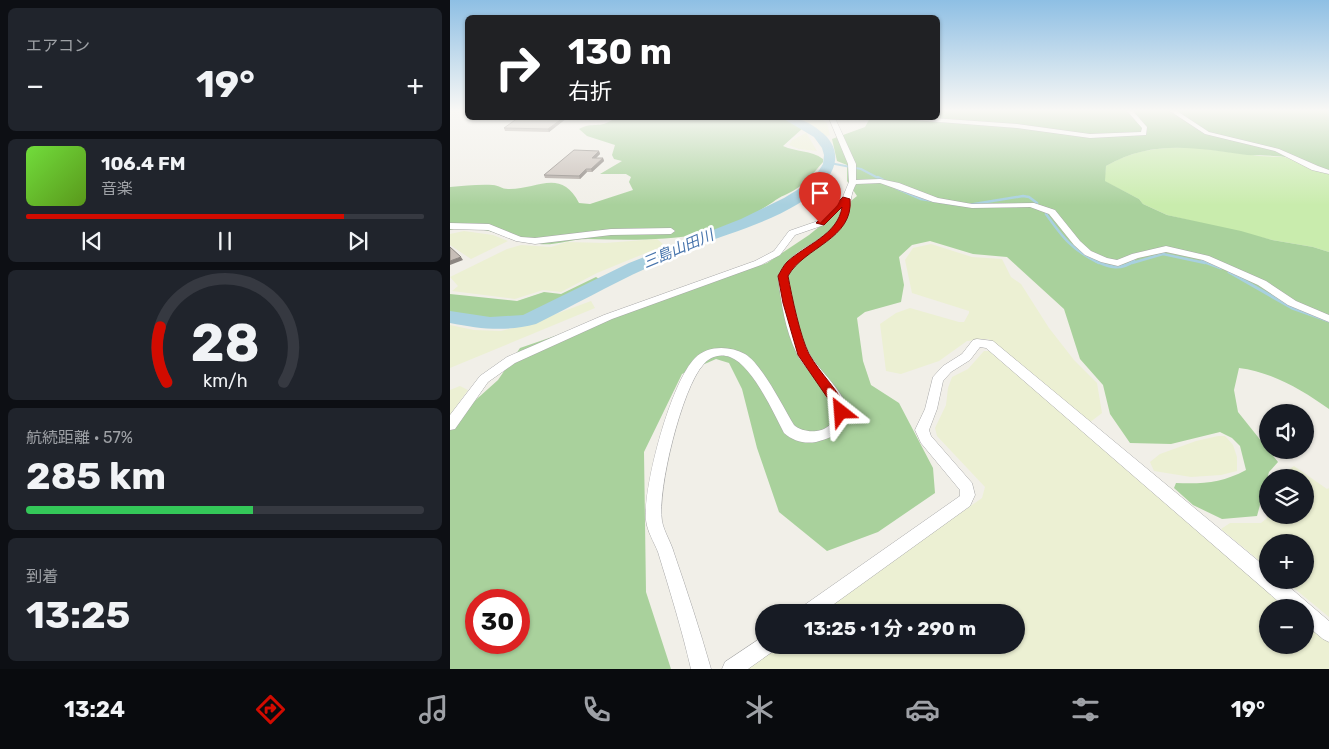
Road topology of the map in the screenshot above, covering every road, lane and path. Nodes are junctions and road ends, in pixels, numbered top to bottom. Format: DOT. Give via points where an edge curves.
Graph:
graph roads {
  1 [pos="841,142"];
  2 [pos="1247,142"];
  3 [pos="1329,172"];
  4 [pos="853,182"];
  5 [pos="846,199"];
  6 [pos="450,226"];
  7 [pos="671,231"];
  8 [pos="1329,318"];
  9 [pos="450,425"];
  10 [pos="1259,572"];
  11 [pos="1278,589"];
  12 [pos="1290,599"];
  13 [pos="820,604"];
  14 [pos="1314,620"];
  15 [pos="1329,633"];
  16 [pos="755,652"];
  17 [pos="701,669"];
  18 [pos="732,669"];
  1 -- 4 [label="street"];
  2 -- 3 [label="street" via="1277,150"];
  4 -- 5 [label="street"];
  4 -- 8 [label="street" via="872,180 936,200 969,205 1027,204 1052,212 1084,250 1112,262 1166,250 1206,258 1262,283 1300,307"];
  5 -- 9 [label="street" via="820,223 792,233 777,254 608,318 512,360 484,379"];
  5 -- 17 [label="street" via="847,209 838,226 789,265 783,276 804,355 840,406 840,421 836,427 821,436 807,438 792,432 752,366 746,359 728,351 716,352 699,361 690,374 678,406 655,492 654,520"];
  6 -- 7 [label="street" via="489,227 519,239 535,241 611,232"];
  10 -- 13 [label="street" via="989,344 981,342 976,343 966,357 937,380 931,409 922,430 967,488 965,501"];
  11 -- 12 [label="street"];
  14 -- 15 [label="street"];
  16 -- 18 [label="street"];
}
